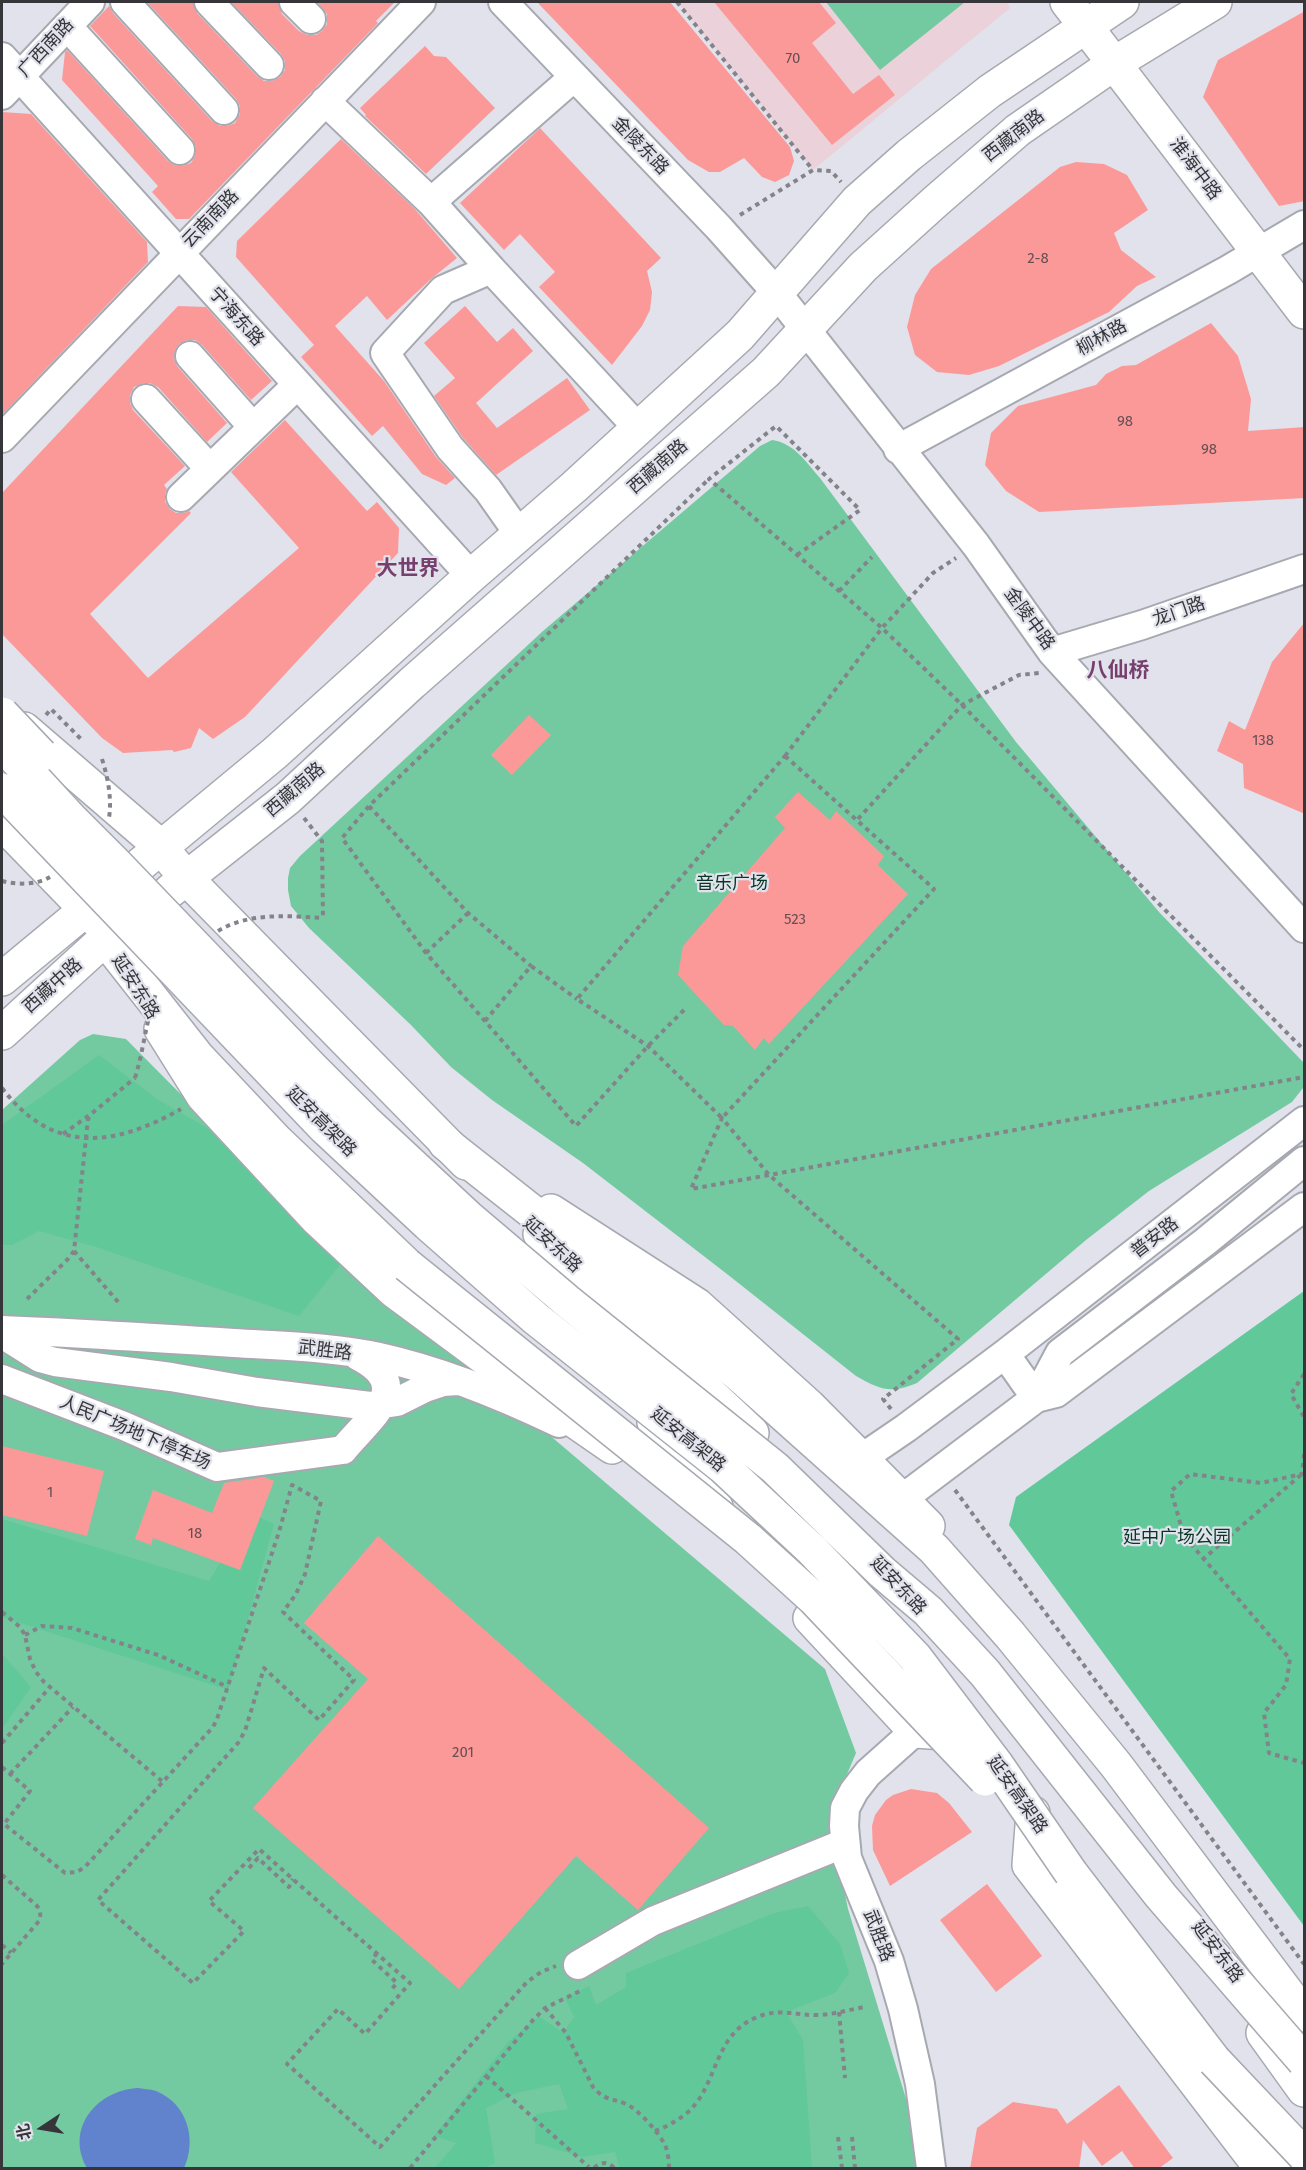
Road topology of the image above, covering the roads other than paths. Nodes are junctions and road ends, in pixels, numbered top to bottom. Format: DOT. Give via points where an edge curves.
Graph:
graph roads {
  1 [pos="90,2"];
  2 [pos="125,2"];
  3 [pos="209,2"];
  4 [pos="421,2"];
  5 [pos="503,2"];
  6 [pos="1122,2"];
  7 [pos="1215,2"];
  8 [pos="1076,13"];
  9 [pos="67,26"];
  10 [pos="1114,63"];
  11 [pos="268,65"];
  12 [pos="7,76"];
  13 [pos="574,76"];
  14 [pos="325,101"];
  15 [pos="224,110"];
  16 [pos="180,150"];
  17 [pos="431,202"];
  18 [pos="1305,225"];
  19 [pos="1259,252"];
  20 [pos="178,253"];
  21 [pos="491,269"];
  22 [pos="776,292"];
  23 [pos="1305,312"];
  24 [pos="805,328"];
  25 [pos="190,356"];
  26 [pos="297,385"];
  27 [pos="146,399"];
  28 [pos="253,427"];
  29 [pos="638,428"];
  30 [pos="2,438"];
  31 [pos="898,449"];
  32 [pos="210,469"];
  33 [pos="181,497"];
  34 [pos="519,534"];
  35 [pos="1305,568"];
  36 [pos="471,576"];
  37 [pos="1061,662"];
  38 [pos="2,706"];
  39 [pos="2,714"];
  40 [pos="2,744"];
  41 [pos="2,790"];
  42 [pos="2,823"];
  43 [pos="160,846"];
  44 [pos="186,878"];
  45 [pos="86,909"];
  46 [pos="1305,928"];
  47 [pos="108,937"];
  48 [pos="2,979"];
  49 [pos="2,1033"];
  50 [pos="1305,1121"];
  51 [pos="445,1143"];
  52 [pos="1305,1161"];
  53 [pos="1305,1208"];
  54 [pos="2,1332"];
  55 [pos="355,1354"];
  56 [pos="1005,1354"];
  57 [pos="2,1379"];
  58 [pos="460,1381"];
  59 [pos="1036,1398"];
  60 [pos="381,1405"];
  61 [pos="654,1422"];
  62 [pos="628,1458"];
  63 [pos="862,1458"];
  64 [pos="902,1499"];
  65 [pos="760,1568"];
  66 [pos="928,1611"];
  67 [pos="915,1731"];
  68 [pos="965,1735"];
  69 [pos="1033,1813"];
  70 [pos="845,1843"];
  71 [pos="1071,1873"];
  72 [pos="1161,1896"];
  73 [pos="578,1965"];
  74 [pos="1305,2015"];
  75 [pos="1214,2061"];
  76 [pos="1305,2061"];
  77 [pos="1305,2072"];
  78 [pos="1305,2090"];
  79 [pos="1305,2155"];
  80 [pos="931,2169"];
  81 [pos="1261,2169"];
  82 [pos="1285,2169"];
  83 [pos="1303,2169"];
  1 -- 9 [label="street, 广西南路"];
  2 -- 15 [label="street"];
  3 -- 11 [label="street"];
  4 -- 14 [label="street, 云南南路"];
  5 -- 13 [label="street, 金陵东路"];
  6 -- 8 [label="main road"];
  7 -- 10 [label="main road, 西藏南路"];
  8 -- 10 [label="main road, 淮海中路"];
  8 -- 22 [label="main road" via="857,201"];
  9 -- 12 [label="street, 广西南路"];
  9 -- 16 [label="street"];
  10 -- 19 [label="main road, 淮海中路"];
  10 -- 24 [label="main road, 西藏南路" via="993,151 863,267"];
  12 -- 20 [label="street, 宁海东路"];
  13 -- 17 [label="street"];
  13 -- 22 [label="street, 金陵东路"];
  14 -- 17 [label="street"];
  14 -- 20 [label="street, 云南南路"];
  17 -- 21 [label="street"];
  18 -- 19 [label="street, 柳林路"];
  19 -- 23 [label="main road, 淮海中路"];
  19 -- 31 [label="street, 柳林路"];
  20 -- 26 [label="street, 宁海东路"];
  20 -- 30 [label="street, 云南南路"];
  21 -- 29 [label="street"];
  21 -- 34 [label="street" via="443,290 385,353 450,448 488,490"];
  22 -- 24 [label="street, 金陵中路"];
  22 -- 29 [label="main road" via="740,334"];
  24 -- 31 [label="street, 金陵中路"];
  24 -- 44 [label="main road, 西藏南路" via="766,372 412,683 288,798"];
  25 -- 28 [label="street"];
  26 -- 28 [label="street"];
  26 -- 36 [label="street, 宁海东路"];
  27 -- 32 [label="street"];
  28 -- 32 [label="street"];
  29 -- 34 [label="main road"];
  31 -- 37 [label="street, 金陵中路" via="976,545"];
  32 -- 33 [label="street"];
  34 -- 36 [label="main road"];
  35 -- 37 [label="street, 龙门路" via="1143,625"];
  36 -- 43 [label="main road" via="275,753"];
  37 -- 46 [label="street, 金陵中路"];
  38 -- 43 [label="main road, 延安东路" via="28,734"];
  39 -- 66 [label="main road, bridge" via="386,1112 525,1240 785,1450 883,1551"];
  40 -- 66 [label="main road, 延安高架路, bridge" via="70,819 365,1121 477,1225 775,1468"];
  41 -- 71 [label="main road, 延安高架路, bridge" via="333,1136 535,1318 723,1467 812,1550 915,1657 997,1764"];
  42 -- 45 [label="main road, 延安东路"];
  43 -- 44 [label="main road, 延安东路"];
  43 -- 45 [label="main road, 西藏中路"];
  44 -- 47 [label="main road, 西藏南路"];
  44 -- 51 [label="main road, 延安东路"];
  45 -- 47 [label="main road, 延安东路"];
  45 -- 48 [label="main road, 西藏中路"];
  47 -- 49 [label="main road, 西藏中路"];
  47 -- 61 [label="main road, 延安东路" via="167,982 381,1194 511,1309"];
  47 -- 62 [label="main road, 延安东路" via="203,1096 317,1219 394,1291"];
  47 -- 71 [label="main road, bridge" via="197,1056 277,1141 407,1265 748,1539 814,1599"];
  50 -- 56 [label="street, 普安路"];
  51 -- 63 [label="main road, 延安东路" via="697,1305"];
  51 -- 74 [label="main road" via="738,1374 934,1549 1116,1765"];
  51 -- 77 [label="main road, 延安东路" via="775,1454 1116,1821"];
  52 -- 59 [label="street, 普安路" via="1060,1353"];
  53 -- 59 [label="street, 普安路" via="1056,1393"];
  54 -- 55 [label="street, 武胜路" via="232,1343"];
  54 -- 60 [label="street" via="40,1358 56,1362 257,1392"];
  55 -- 58 [label="street, 武胜路"];
  55 -- 60 [label="street" via="383,1374 387,1393"];
  56 -- 59 [label="street"];
  56 -- 63 [label="street, 普安路"];
  57 -- 60 [label="street, 人民广场地下停车场" via="217,1467 343,1450"];
  58 -- 60 [label="street" via="443,1382"];
  58 -- 62 [label="street, 武胜路" via="495,1393"];
  59 -- 64 [label="street, 普安路"];
  61 -- 65 [label="main road"];
  61 -- 68 [label="main road, 延安东路" via="770,1521 871,1627"];
  62 -- 65 [label="main road, 延安东路"];
  63 -- 64 [label="main road, 延安东路"];
  64 -- 74 [label="main road, 延安东路" via="1013,1614"];
  65 -- 67 [label="main road, 延安东路"];
  66 -- 72 [label="main road, 延安高架路, bridge" via="985,1673"];
  67 -- 68 [label="main road"];
  67 -- 70 [label="street, 武胜路" via="868,1773 854,1791 845,1808"];
  68 -- 69 [label="main road, 延安东路"];
  69 -- 81 [label="main road" via="1029,1865"];
  69 -- 83 [label="main road, 延安东路"];
  70 -- 73 [label="street" via="653,1921"];
  70 -- 80 [label="street, 武胜路" via="847,1858 889,1961 903,2009 920,2084"];
  71 -- 75 [label="main road, 延安高架路"];
  72 -- 76 [label="main road, bridge"];
  72 -- 78 [label="main road, 延安高架路, bridge"];
  75 -- 79 [label="main road, 延安高架路, bridge"];
  75 -- 82 [label="main road, bridge"];
}
